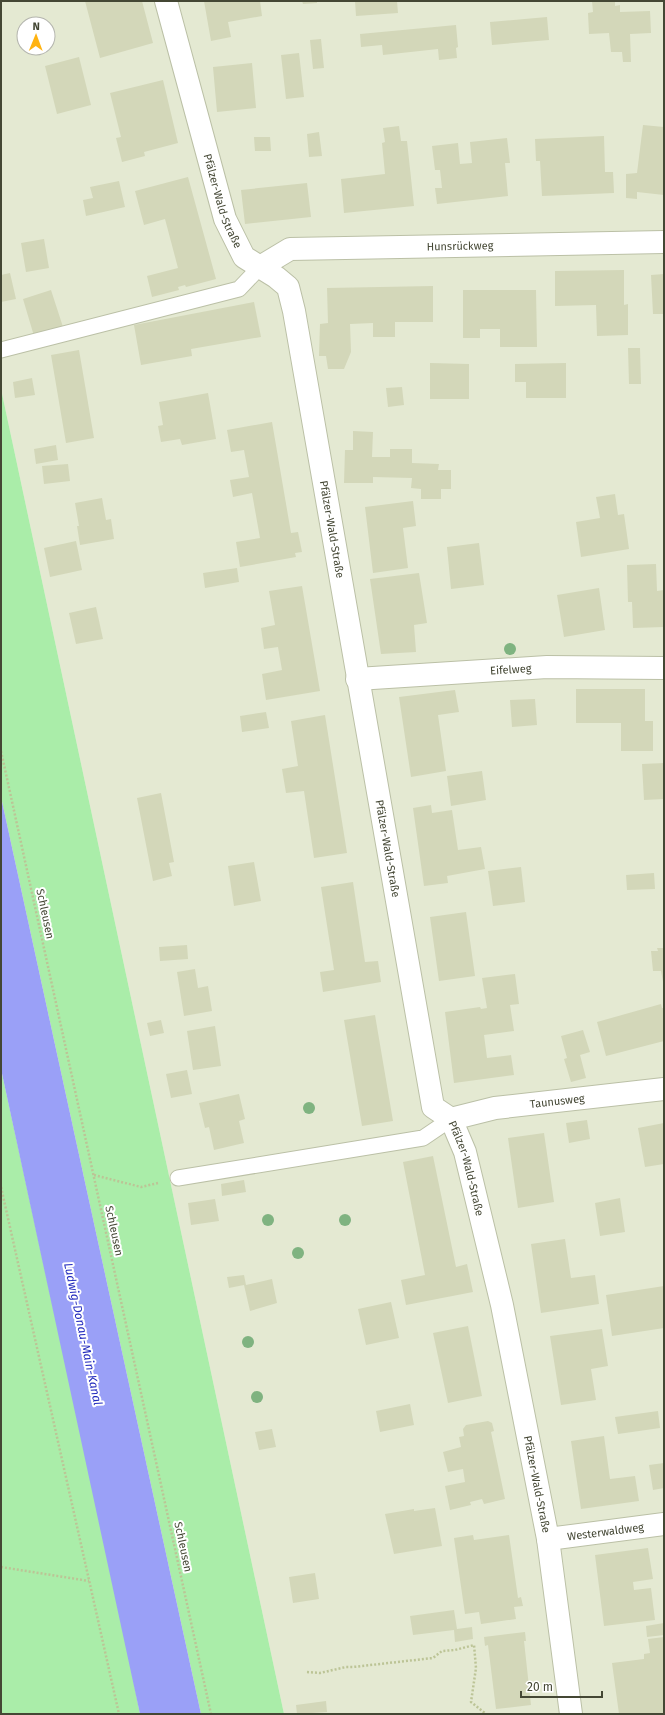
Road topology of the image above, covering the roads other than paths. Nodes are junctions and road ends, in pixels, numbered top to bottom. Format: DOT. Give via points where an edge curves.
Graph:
graph roads {
  1 [pos="166,1"];
  2 [pos="664,242"];
  3 [pos="260,267"];
  4 [pos="1,350"];
  5 [pos="664,668"];
  6 [pos="357,678"];
  7 [pos="664,1089"];
  8 [pos="451,1119"];
  9 [pos="178,1178"];
  10 [pos="664,1524"];
  11 [pos="548,1539"];
  12 [pos="571,1714"];
  1 -- 3 [label="street, Pfälzer-Wald-Straße" via="225,219 244,257"];
  2 -- 3 [label="street, Hunsrückweg" via="290,249"];
  3 -- 4 [label="lane" via="239,289"];
  3 -- 6 [label="street, Pfälzer-Wald-Straße" via="288,287 291,299"];
  5 -- 6 [label="street, Eifelweg" via="548,666"];
  6 -- 8 [label="street, Pfälzer-Wald-Straße" via="434,1107"];
  7 -- 8 [label="street, Taunusweg" via="495,1108"];
  8 -- 9 [label="lane" via="423,1138"];
  8 -- 11 [label="street, Pfälzer-Wald-Straße" via="465,1152 502,1305"];
  10 -- 11 [label="street, Westerwaldweg"];
  11 -- 12 [label="street, Pfälzer-Wald-Straße"];
}
